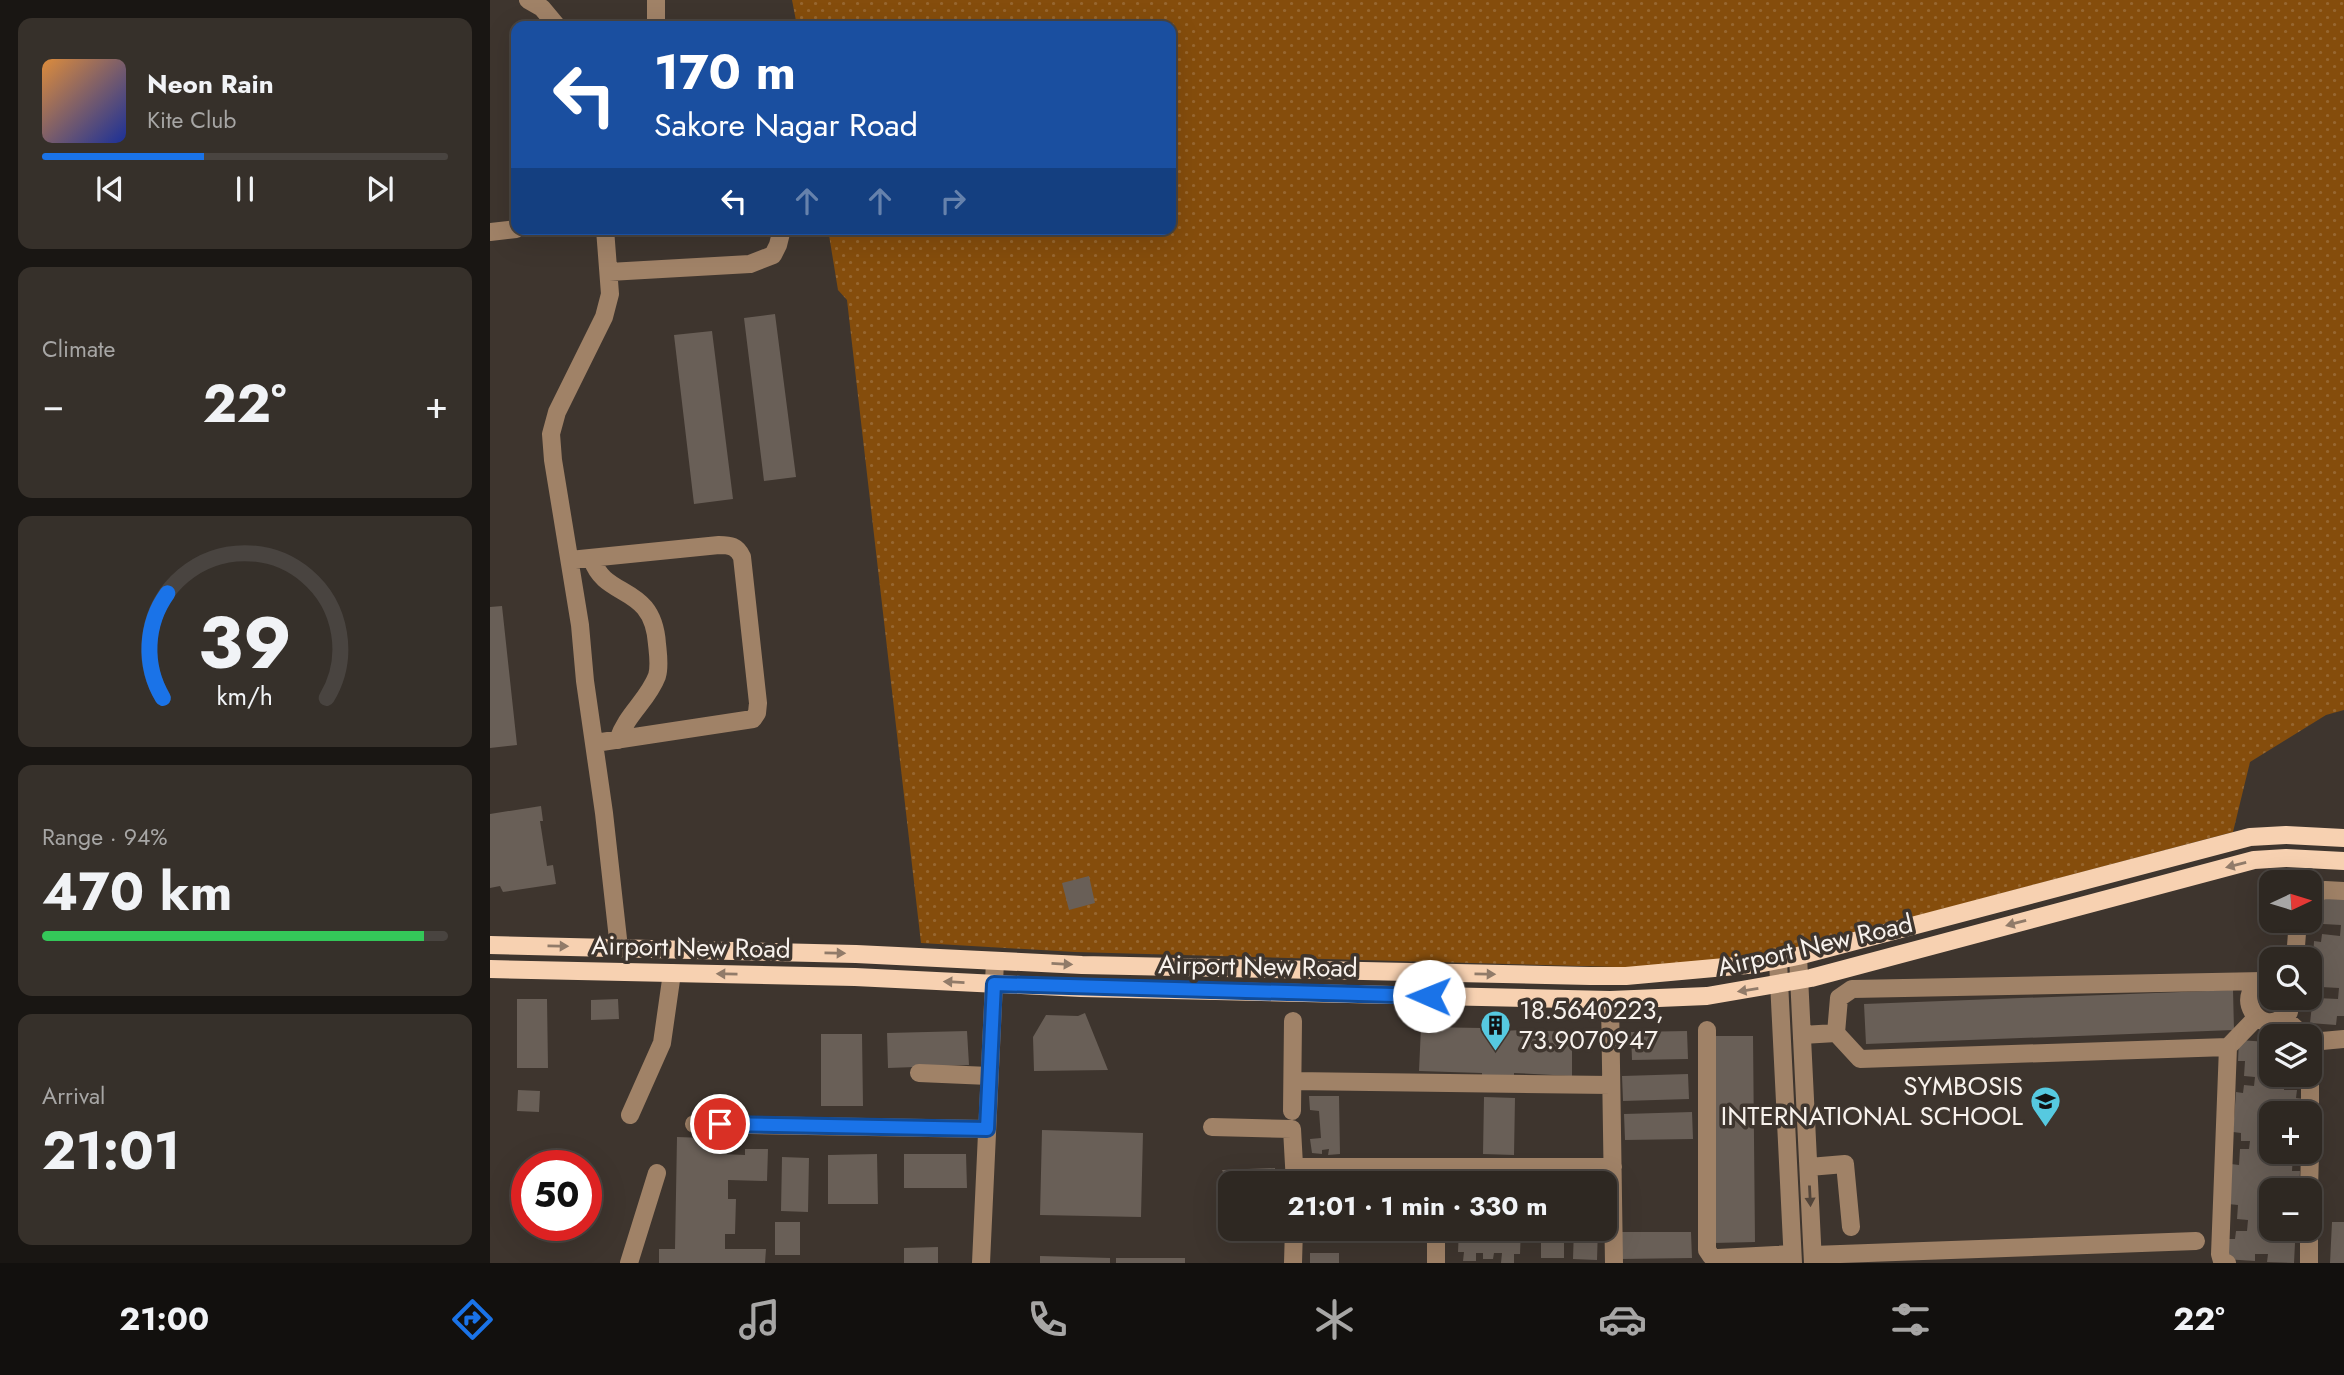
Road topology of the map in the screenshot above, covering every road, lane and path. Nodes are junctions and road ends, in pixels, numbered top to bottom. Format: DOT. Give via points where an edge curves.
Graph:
graph roads {
  1 [pos="656,0"];
  2 [pos="531,1"];
  3 [pos="553,21"];
  4 [pos="656,21"];
  5 [pos="511,230"];
  6 [pos="490,232"];
  7 [pos="606,235"];
  8 [pos="780,235"];
  9 [pos="609,272"];
  10 [pos="592,559"];
  11 [pos="570,560"];
  12 [pos="618,740"];
  13 [pos="594,743"];
  14 [pos="2344,838"];
  15 [pos="2344,861"];
  16 [pos="2322,891"];
  17 [pos="2344,891"];
  18 [pos="490,945"];
  19 [pos="619,948"];
  20 [pos="1798,956"];
  21 [pos="995,961"];
  22 [pos="1778,961"];
  23 [pos="490,969"];
  24 [pos="672,973"];
  25 [pos="1800,980"];
  26 [pos="2259,981"];
  27 [pos="994,984"];
  28 [pos="1779,984"];
  29 [pos="2259,986"];
  30 [pos="1610,1000"];
  31 [pos="2283,1010"];
  32 [pos="2256,1018"];
  33 [pos="1293,1021"];
  34 [pos="1707,1030"];
  35 [pos="1836,1033"];
  36 [pos="1802,1035"];
  37 [pos="2344,1039"];
  38 [pos="2322,1040"];
  39 [pos="2228,1047"];
  40 [pos="919,1073"];
  41 [pos="989,1076"];
  42 [pos="1293,1081"];
  43 [pos="1611,1085"];
  44 [pos="1292,1111"];
  45 [pos="630,1115"];
  46 [pos="694,1124"];
  47 [pos="1212,1127"];
  48 [pos="987,1129"];
  49 [pos="1613,1167"];
  50 [pos="1809,1167"];
  51 [pos="1295,1171"];
  52 [pos="1524,1171"];
  53 [pos="657,1173"];
  54 [pos="1850,1227"];
  55 [pos="1294,1241"];
  56 [pos="1436,1241"];
  57 [pos="2196,1241"];
  58 [pos="2309,1241"];
  59 [pos="1793,1258"];
  60 [pos="1813,1259"];
  61 [pos="629,1263"];
  62 [pos="981,1263"];
  63 [pos="1293,1263"];
  64 [pos="1436,1263"];
  65 [pos="1614,1263"];
  66 [pos="2227,1263"];
  67 [pos="2309,1263"];
  1 -- 4 [label="street"];
  2 -- 3 [label="street"];
  5 -- 6 [label="street"];
  7 -- 9 [label="street"];
  8 -- 9 [label="street" via="773,255 750,264"];
  9 -- 11 [label="street" via="604,317 557,412 551,434"];
  10 -- 11 [label="street"];
  10 -- 12 [label="street" via="600,577 641,603 656,627 658,673 622,726"];
  10 -- 12 [label="street" via="719,545 730,545 741,557 758,703 753,719"];
  11 -- 13 [label="street"];
  12 -- 13 [label="street"];
  13 -- 19 [label="street"];
  14 -- 20 [label="main road, Airport New Road" via="2269,835 2242,839"];
  15 -- 25 [label="main road, Airport New Road, one-way" via="2286,858 2246,862"];
  16 -- 17 [label="street"];
  18 -- 19 [label="main road, Airport New Road, one-way"];
  19 -- 21 [label="main road, Airport New Road, one-way"];
  20 -- 22 [label="main road, Airport New Road"];
  20 -- 25 [label="street"];
  21 -- 22 [label="main road, Airport New Road, one-way" via="1626,976"];
  21 -- 27 [label="street"];
  22 -- 28 [label="street"];
  23 -- 24 [label="main road, Airport New Road"];
  27 -- 24 [label="main road, Airport New Road, one-way"];
  24 -- 45 [label="street" via="662,1043"];
  25 -- 28 [label="main road, Airport New Road"];
  25 -- 36 [label="street"];
  26 -- 35 [label="street" via="1852,989 1839,998"];
  27 -- 30 [label="main road, Airport New Road"];
  27 -- 41 [label="street"];
  28 -- 30 [label="main road, Airport New Road, one-way" via="1707,996"];
  28 -- 59 [label="street"];
  29 -- 32 [label="street" via="2249,998"];
  30 -- 43 [label="street"];
  31 -- 32 [label="street" via="2270,1023"];
  32 -- 39 [label="street"];
  33 -- 42 [label="street"];
  34 -- 59 [label="street" via="1707,1250 1718,1258"];
  35 -- 36 [label="street"];
  35 -- 39 [label="street" via="1860,1059"];
  36 -- 50 [label="street"];
  37 -- 38 [label="street"];
  39 -- 66 [label="street" via="2220,1254"];
  40 -- 41 [label="street"];
  41 -- 48 [label="street"];
  42 -- 43 [label="street"];
  42 -- 44 [label="street"];
  43 -- 49 [label="street"];
  46 -- 48 [label="street"];
  47 -- 51 [label="street" via="1292,1129"];
  48 -- 62 [label="street"];
  49 -- 52 [label="street"];
  49 -- 65 [label="street"];
  50 -- 54 [label="street" via="1845,1164"];
  50 -- 60 [label="street, one-way"];
  53 -- 61 [label="street"];
  55 -- 63 [label="street"];
  56 -- 64 [label="street"];
  57 -- 60 [label="street"];
  58 -- 67 [label="street"];
}
